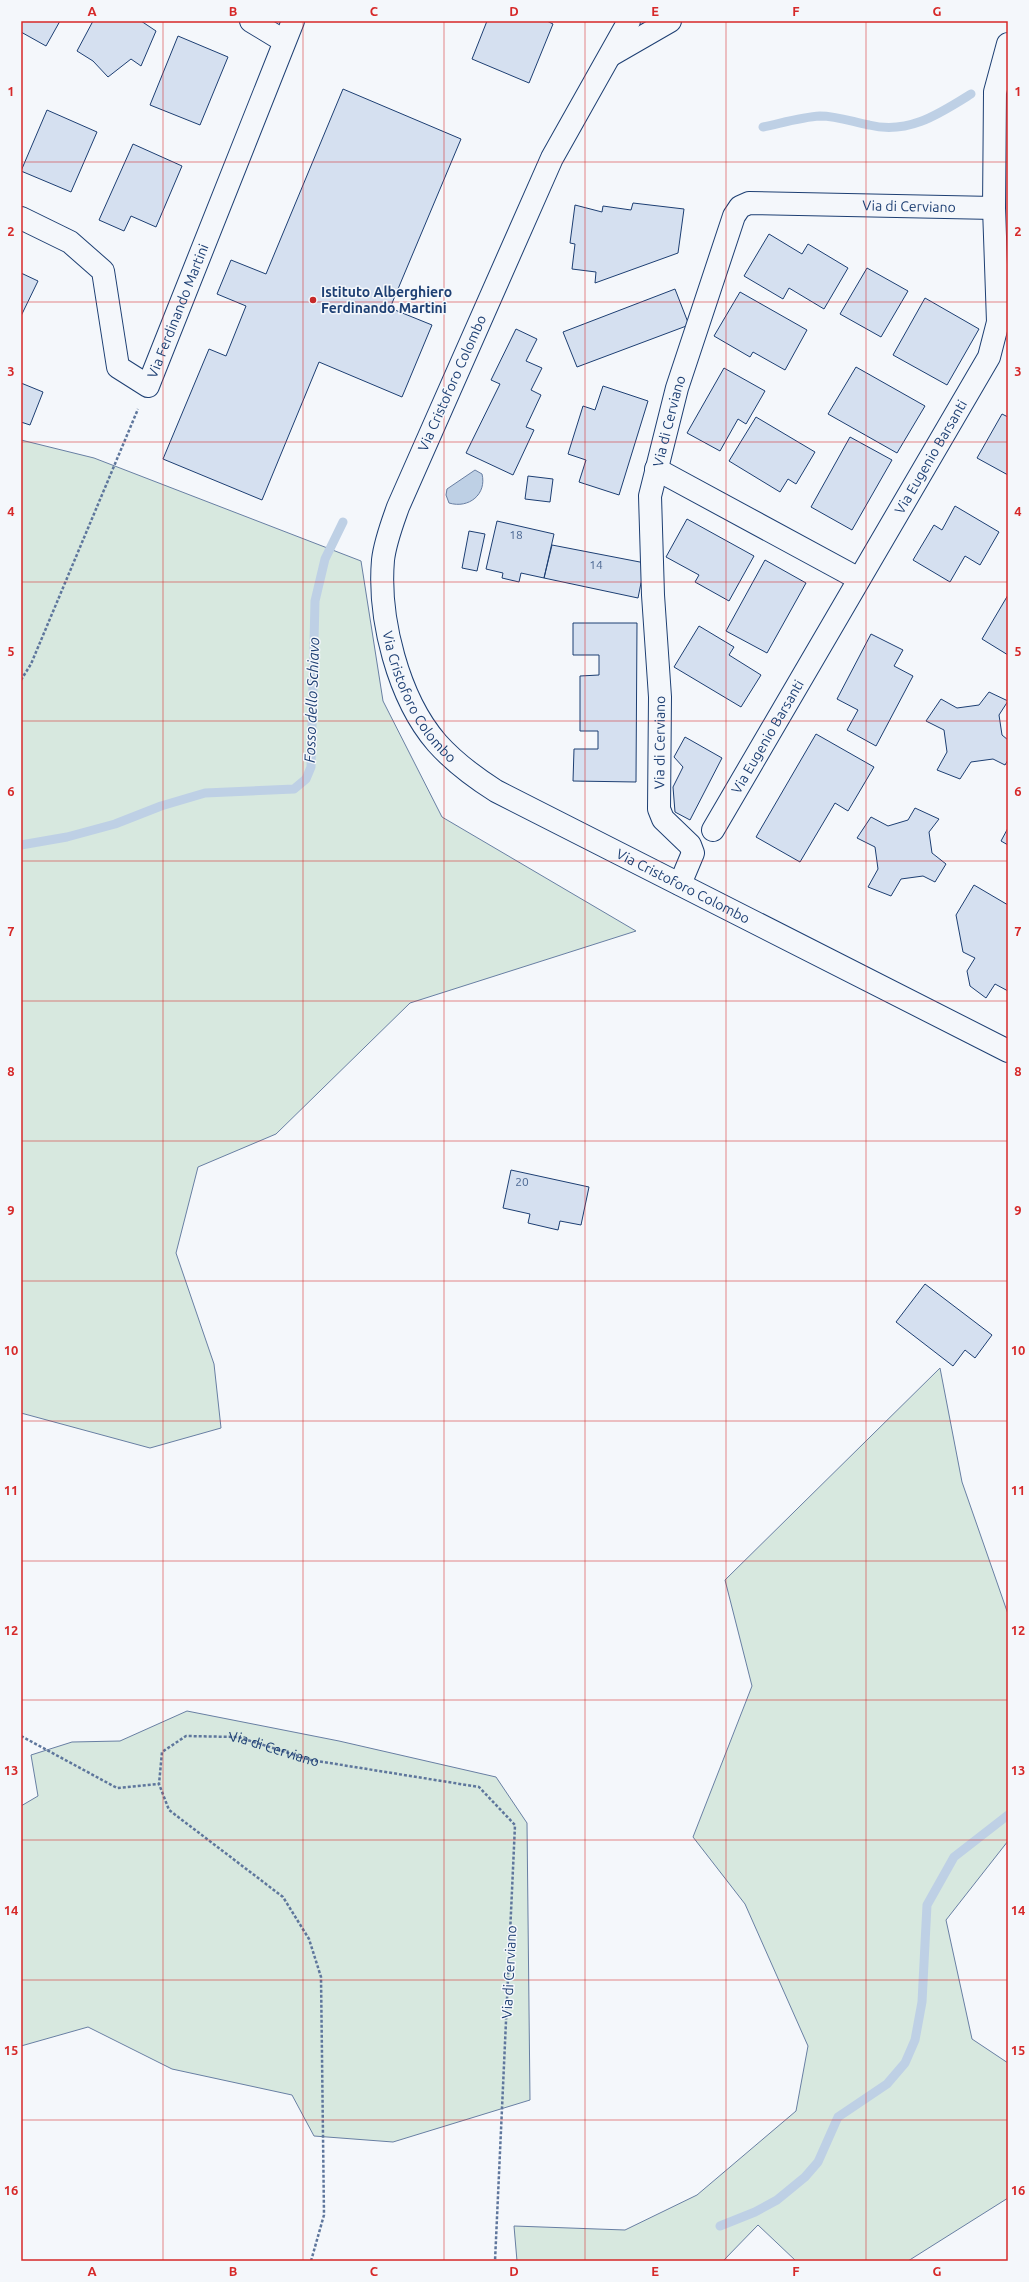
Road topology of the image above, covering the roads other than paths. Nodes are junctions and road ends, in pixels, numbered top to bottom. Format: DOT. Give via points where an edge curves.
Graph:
graph roads {
  1 [pos="251,21"];
  2 [pos="293,21"];
  3 [pos="629,21"];
  4 [pos="670,21"];
  5 [pos="284,41"];
  6 [pos="1008,44"];
  7 [pos="610,56"];
  8 [pos="994,208"];
  9 [pos="21,218"];
  10 [pos="656,469"];
  11 [pos="859,580"];
  12 [pos="713,830"];
  13 [pos="680,884"];
  14 [pos="1008,1051"];
  1 -- 5 [label="street"];
  2 -- 5 [label="street, Via Ferdinando Martini"];
  3 -- 7 [label="street, Via Cristoforo Colombo"];
  4 -- 7 [label="street"];
  5 -- 9 [label="street, Via Ferdinando Martini" via="148,386 118,367 103,270 70,242"];
  6 -- 8 [label="street, Via Eugenio Barsanti" via="995,92"];
  7 -- 13 [label="street, Via Cristoforo Colombo" via="552,158 398,507 383,558 382,590 394,659 404,688 417,714 436,742 457,763 473,777 496,791"];
  8 -- 10 [label="street, Via di Cerviano" via="750,203 740,207 729,226 677,388"];
  8 -- 11 [label="street, Via Eugenio Barsanti" via="998,322 991,352"];
  10 -- 11 [label="street"];
  10 -- 13 [label="street, Via di Cerviano" via="650,496 650,544 660,690 659,809 663,820 692,849 692,857"];
  11 -- 12 [label="street, Via Eugenio Barsanti"];
  13 -- 14 [label="street, Via Cristoforo Colombo"];
}
